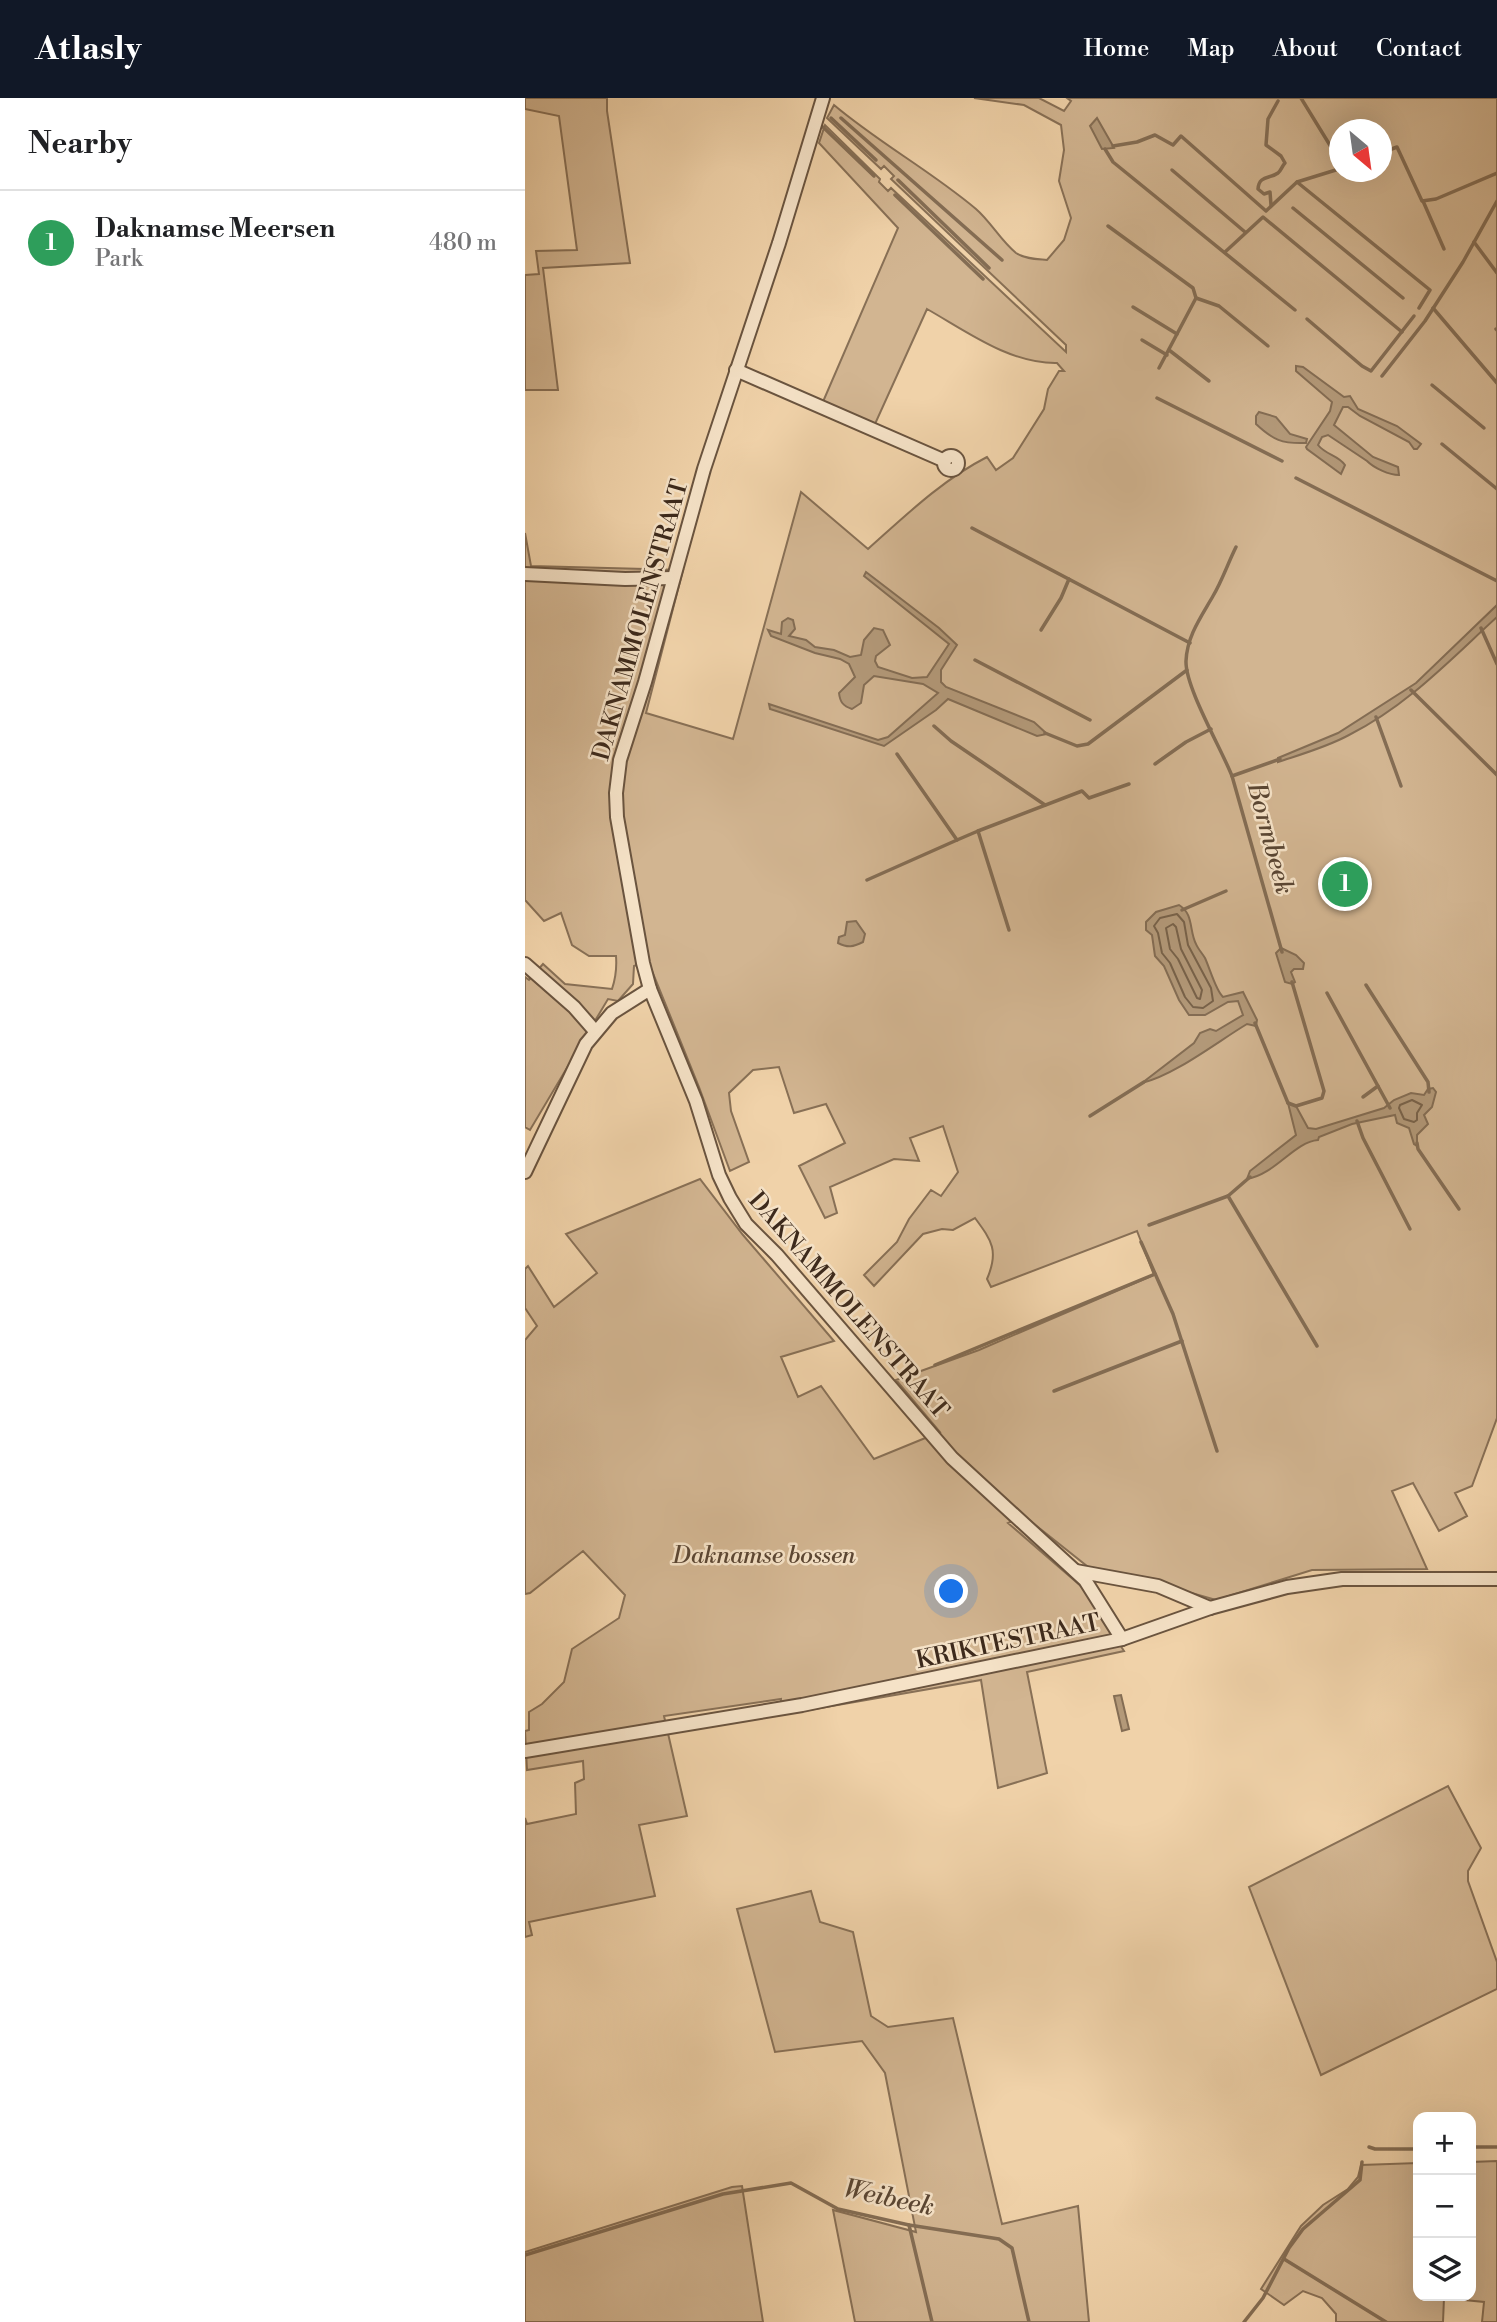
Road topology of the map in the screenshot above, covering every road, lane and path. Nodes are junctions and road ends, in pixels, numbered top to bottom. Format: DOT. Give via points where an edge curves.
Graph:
graph roads {
  1 [pos="823,98"];
  2 [pos="736,370"];
  3 [pos="945,461"];
  4 [pos="525,573"];
  5 [pos="673,578"];
  6 [pos="525,964"];
  7 [pos="650,989"];
  8 [pos="595,1031"];
  9 [pos="525,1172"];
  10 [pos="1074,1570"];
  11 [pos="1497,1579"];
  12 [pos="1210,1608"];
  13 [pos="1122,1639"];
  14 [pos="525,1751"];
  1 -- 2 [label="street, DAKNAMMOLENSTRAAT"];
  2 -- 3 [label="street"];
  2 -- 5 [label="street, DAKNAMMOLENSTRAAT"];
  4 -- 5 [label="street"];
  5 -- 7 [label="street, DAKNAMMOLENSTRAAT" via="620,760 616,793 622,851"];
  6 -- 8 [label="street"];
  7 -- 8 [label="street" via="612,1013"];
  7 -- 10 [label="street, DAKNAMMOLENSTRAAT" via="696,1101 719,1175 746,1224 952,1458"];
  8 -- 9 [label="street"];
  10 -- 12 [label="street" via="1158,1586"];
  10 -- 13 [label="street, DAKNAMMOLENSTRAAT"];
  11 -- 12 [label="street, KRIKTESTRAAT" via="1342,1579 1287,1587"];
  12 -- 13 [label="street, KRIKTESTRAAT"];
  13 -- 14 [label="street, KRIKTESTRAAT" via="802,1705"];
}
